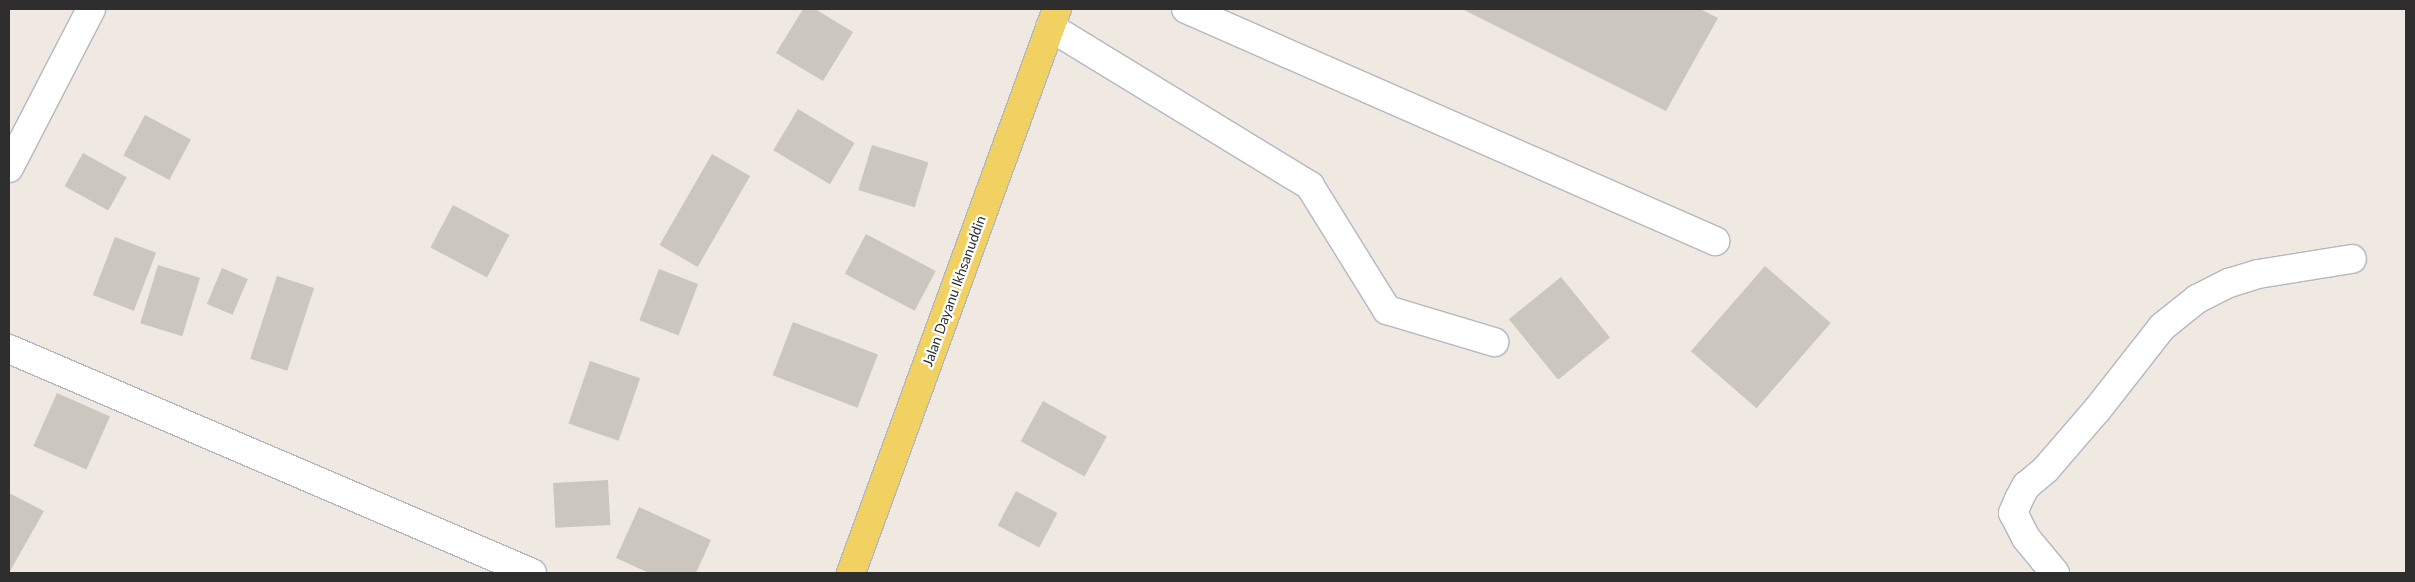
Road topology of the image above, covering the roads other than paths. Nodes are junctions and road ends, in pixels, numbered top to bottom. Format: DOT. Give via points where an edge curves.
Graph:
graph roads {
  1 [pos="91,9"];
  2 [pos="1186,9"];
  3 [pos="1054,18"];
  4 [pos="9,168"];
  5 [pos="1716,241"];
  6 [pos="2352,259"];
  7 [pos="1494,342"];
  8 [pos="9,349"];
  9 [pos="532,573"];
  10 [pos="851,573"];
  11 [pos="2055,573"];
  1 -- 4 [label="street"];
  2 -- 5 [label="street"];
  3 -- 7 [label="street" via="1310,186 1387,310"];
  3 -- 10 [label="main road, Jalan Dayanu Ikhsanuddin"];
  6 -- 11 [label="street" via="2258,274 2229,283 2197,299 2162,327 2097,410 2046,469 2026,486 2019,499 2013,513 2026,538"];
  8 -- 9 [label="street"];
}
